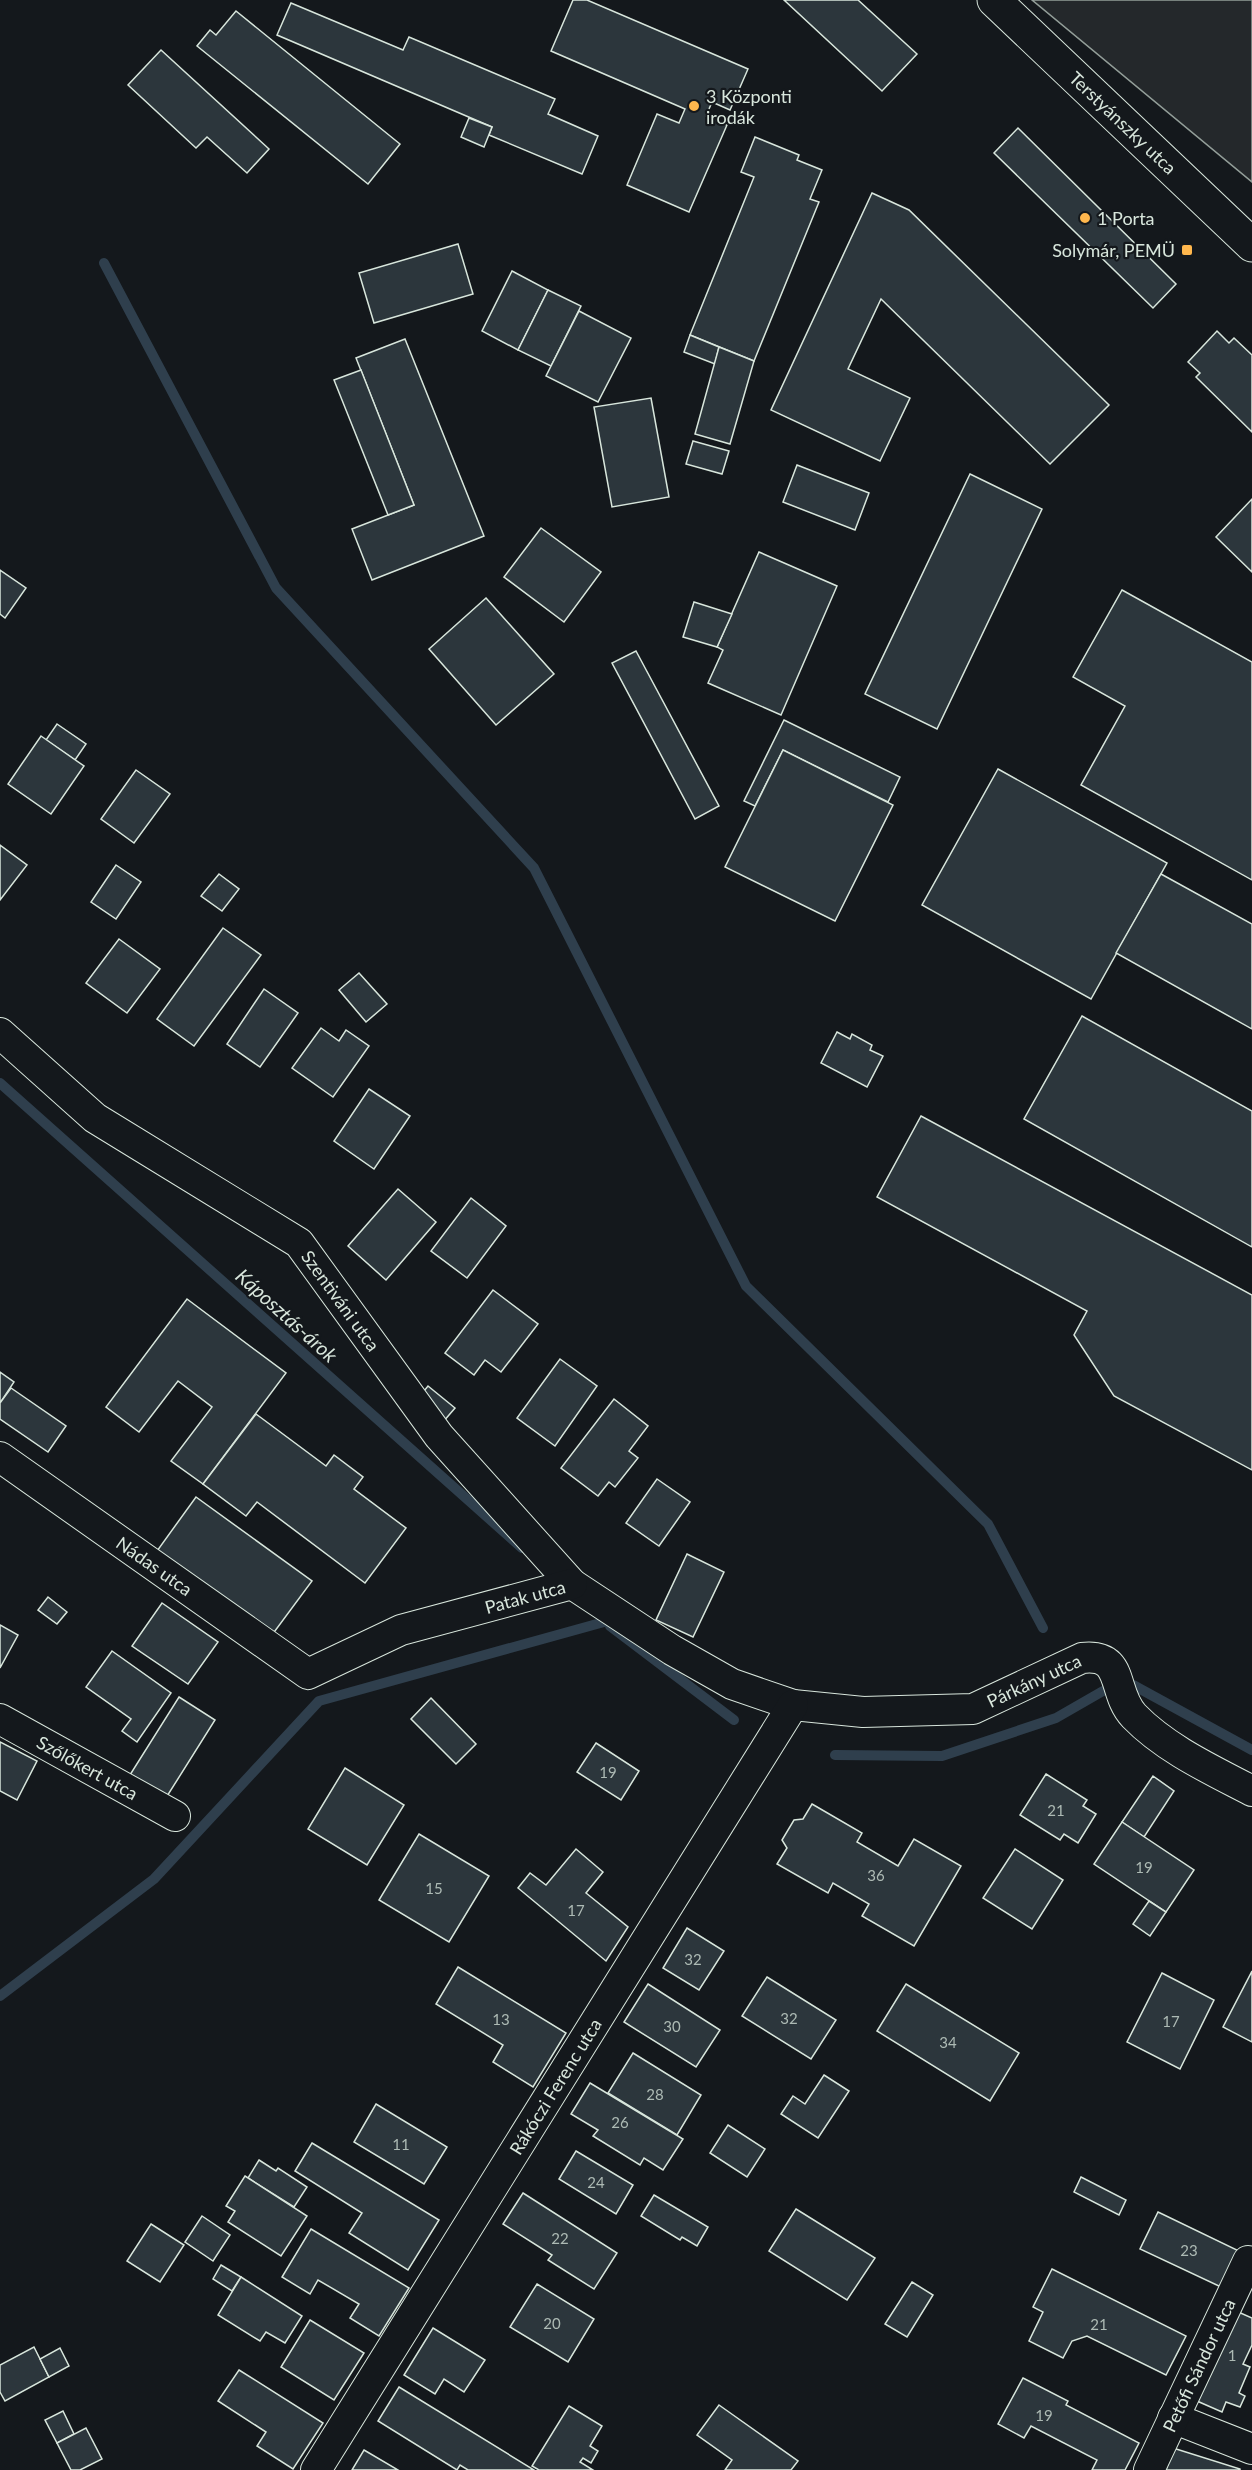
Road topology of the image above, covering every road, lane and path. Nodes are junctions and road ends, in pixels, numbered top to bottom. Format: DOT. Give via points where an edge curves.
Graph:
graph roads {
  1 [pos="994,0"];
  2 [pos="1252,245"];
  3 [pos="0,1033"];
  4 [pos="0,1457"];
  5 [pos="572,1584"];
  6 [pos="308,1674"];
  7 [pos="793,1705"];
  8 [pos="0,1719"];
  9 [pos="1252,1791"];
  10 [pos="175,1816"];
  11 [pos="1248,2261"];
  12 [pos="1173,2418"];
  13 [pos="1252,2449"];
  14 [pos="316,2470"];
  15 [pos="1149,2470"];
  1 -- 2 [label="main road, Terstyánszky utca"];
  3 -- 5 [label="street, Szentiváni utca" via="95,1118 299,1243 439,1436"];
  4 -- 6 [label="street, Nádas utca"];
  5 -- 6 [label="street, Patak utca" via="401,1630"];
  5 -- 7 [label="street, Patak utca" via="732,1684"];
  7 -- 9 [label="street, Párkány utca" via="863,1712 973,1709 1082,1658 1096,1656 1108,1661 1116,1674 1122,1699 1156,1735"];
  7 -- 14 [label="street, Rákóczi Ferenc utca"];
  8 -- 10 [label="street, Szőlőkert utca"];
  11 -- 12 [label="street, Petőfi Sándor utca"];
  12 -- 13 [label="street"];
  12 -- 15 [label="street, Petőfi Sándor utca"];
}
